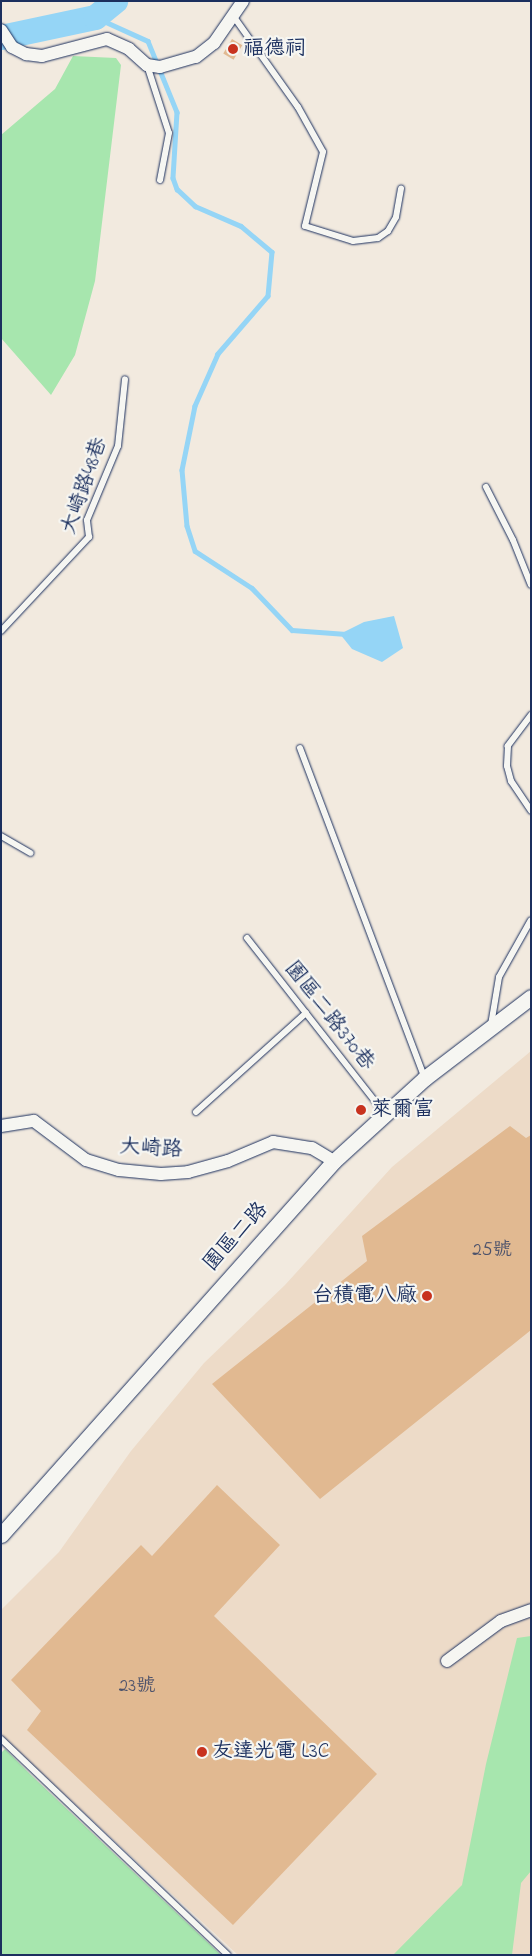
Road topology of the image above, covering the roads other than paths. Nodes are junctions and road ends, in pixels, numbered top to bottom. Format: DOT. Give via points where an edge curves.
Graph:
graph roads {
  1 [pos="243,1"];
  2 [pos="234,17"];
  3 [pos="1,30"];
  4 [pos="148,65"];
  5 [pos="160,180"];
  6 [pos="401,188"];
  7 [pos="125,379"];
  8 [pos="486,487"];
  9 [pos="531,585"];
  10 [pos="1,631"];
  11 [pos="531,715"];
  12 [pos="300,748"];
  13 [pos="531,811"];
  14 [pos="1,836"];
  15 [pos="31,853"];
  16 [pos="531,920"];
  17 [pos="247,938"];
  18 [pos="531,997"];
  19 [pos="306,1013"];
  20 [pos="491,1026"];
  21 [pos="425,1078"];
  22 [pos="196,1112"];
  23 [pos="385,1114"];
  24 [pos="1,1126"];
  25 [pos="334,1161"];
  26 [pos="1,1535"];
  27 [pos="531,1610"];
  28 [pos="447,1661"];
  29 [pos="1,1739"];
  30 [pos="228,1955"];
  1 -- 2 [label="street"];
  2 -- 4 [label="street" via="214,43 196,57 160,67"];
  2 -- 6 [label="lane" via="298,107 323,152 306,226 353,241 378,238 388,231 396,217"];
  3 -- 4 [label="street" via="12,47 42,56 106,39 130,49"];
  4 -- 5 [label="lane" via="169,133"];
  7 -- 10 [label="lane, 大崎路48巷" via="118,446 87,520 89,538"];
  8 -- 9 [label="lane" via="514,540"];
  11 -- 13 [label="lane" via="508,746 507,766 511,781"];
  12 -- 21 [label="lane"];
  14 -- 15 [label="lane"];
  16 -- 20 [label="lane" via="499,977"];
  17 -- 19 [label="lane, 園區二路370巷"];
  18 -- 20 [label="street, 園區二路"];
  19 -- 22 [label="lane"];
  19 -- 23 [label="lane, 園區二路370巷"];
  20 -- 21 [label="street, 園區二路"];
  21 -- 23 [label="street, 園區二路"];
  23 -- 25 [label="street, 園區二路"];
  24 -- 25 [label="street, 大崎路" via="34,1121 86,1160 119,1170 161,1174 188,1172 228,1161 273,1142 312,1148"];
  25 -- 26 [label="street, 園區二路"];
  27 -- 28 [label="street" via="501,1621"];
  29 -- 30 [label="lane"];
}
